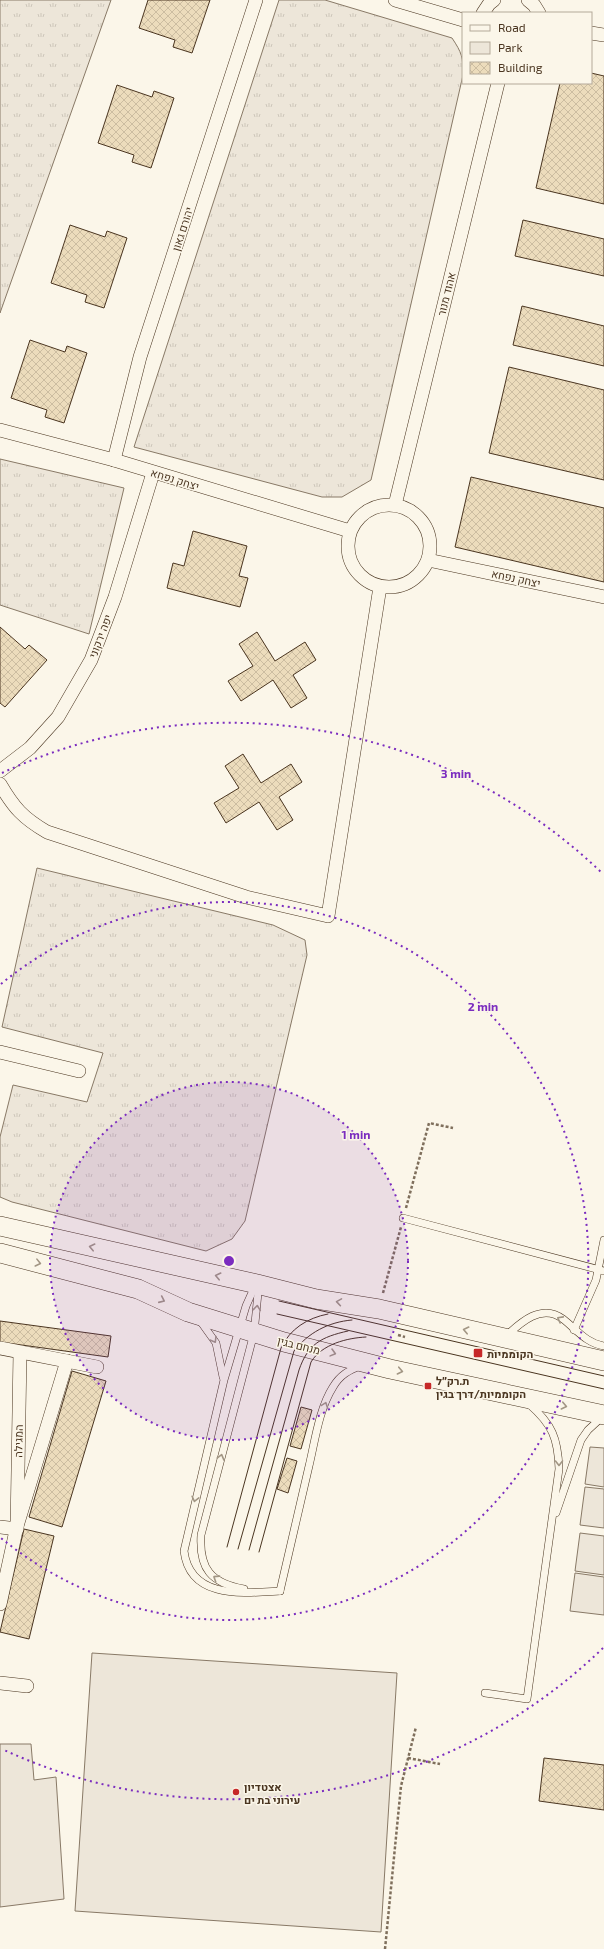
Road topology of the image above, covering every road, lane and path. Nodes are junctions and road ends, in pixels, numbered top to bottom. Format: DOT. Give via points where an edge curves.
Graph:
graph roads {
  1 [pos="256,0"];
  2 [pos="395,0"];
  3 [pos="494,0"];
  4 [pos="528,0"];
  5 [pos="484,12"];
  6 [pos="538,12"];
  7 [pos="462,20"];
  8 [pos="592,33"];
  9 [pos="604,36"];
  10 [pos="498,84"];
  11 [pos="0,430"];
  12 [pos="114,460"];
  13 [pos="153,473"];
  14 [pos="395,505"];
  15 [pos="350,531"];
  16 [pos="428,560"];
  17 [pos="380,587"];
  18 [pos="604,598"];
  19 [pos="0,771"];
  20 [pos="0,784"];
  21 [pos="0,1052"];
  22 [pos="79,1071"];
  23 [pos="453,1128"];
  24 [pos="403,1218"];
  25 [pos="0,1226"];
  26 [pos="604,1240"];
  27 [pos="0,1253"];
  28 [pos="601,1271"];
  29 [pos="256,1284"];
  30 [pos="383,1291"];
  31 [pos="188,1312"];
  32 [pos="574,1330"];
  33 [pos="247,1331"];
  34 [pos="398,1335"];
  35 [pos="406,1337"];
  36 [pos="504,1339"];
  37 [pos="604,1346"];
  38 [pos="0,1348"];
  39 [pos="20,1353"];
  40 [pos="67,1361"];
  41 [pos="604,1361"];
  42 [pos="369,1363"];
  43 [pos="97,1367"];
  44 [pos="224,1380"];
  45 [pos="520,1396"];
  46 [pos="604,1415"];
  47 [pos="0,1528"];
  48 [pos="17,1529"];
  49 [pos="548,1540"];
  50 [pos="280,1591"];
  51 [pos="0,1604"];
  52 [pos="0,1683"];
  53 [pos="28,1686"];
  54 [pos="485,1693"];
  55 [pos="416,1727"];
  56 [pos="408,1758"];
  57 [pos="440,1764"];
  58 [pos="385,1949"];
  1 -- 12 [label="street, יהורם גאון" via="140,357"];
  2 -- 7 [label="street"];
  3 -- 5 [label="street"];
  4 -- 6 [label="street"];
  8 -- 9 [label="street"];
  10 -- 14 [label="street, אהוד מנור"];
  11 -- 12 [label="street, יצחק נפחא"];
  12 -- 13 [label="street, יצחק נפחא"];
  13 -- 15 [label="street, יצחק נפחא"];
  13 -- 19 [label="street, יפה ירקוני" via="115,597 91,660 58,717 30,748"];
  14 -- 15 [label="street" via="370,508 359,517"];
  14 -- 16 [label="street" via="420,519 428,531"];
  15 -- 17 [label="street" via="347,545 349,559 356,572 367,582"];
  16 -- 17 [label="street" via="419,575 408,583 394,588"];
  16 -- 18 [label="street, יצחק נפחא"];
  17 -- 20 [label="street" via="328,916 246,897 47,832 26,820"];
  21 -- 22 [label="street"];
  23 -- 24 [label="path" via="429,1123"];
  24 -- 28 [label="lane"];
  24 -- 30 [label="path"];
  29 -- 25 [label="street, one-way"];
  26 -- 28 [label="lane"];
  27 -- 31 [label="street, מנחם בגין, one-way" via="138,1289"];
  28 -- 32 [label="lane"];
  33 -- 29 [label="lane, one-way" via="258,1293"];
  29 -- 33 [label="lane" via="246,1306"];
  36 -- 29 [label="street, one-way" via="379,1309 316,1299"];
  31 -- 33 [label="street, מנחם בגין"];
  31 -- 44 [label="lane, one-way" via="204,1324 216,1343"];
  32 -- 36 [label="lane, one-way" via="562,1318 548,1314 532,1315"];
  32 -- 37 [label="lane" via="588,1341"];
  33 -- 42 [label="street, מנחם בגין, one-way"];
  33 -- 44 [label="lane"];
  50 -- 33 [label="lane, one-way" via="247,1589 220,1582 209,1574 204,1566 200,1548 200,1535"];
  34 -- 35 [label="path"];
  36 -- 41 [label="street"];
  38 -- 39 [label="street"];
  39 -- 40 [label="street"];
  39 -- 48 [label="street, המגילה"];
  40 -- 43 [label="street"];
  40 -- 48 [label="street, המגילה"];
  42 -- 45 [label="street, מנחם בגין, one-way"];
  50 -- 42 [label="lane, one-way" via="314,1443 332,1387 346,1372"];
  44 -- 50 [label="lane, one-way" via="185,1542 185,1559 195,1577 211,1589 247,1593"];
  45 -- 46 [label="street, מנחם בגין, one-way"];
  45 -- 49 [label="lane, one-way" via="548,1424 556,1440 559,1469"];
  46 -- 49 [label="lane" via="581,1440"];
  47 -- 48 [label="street"];
  48 -- 51 [label="street, המגילה"];
  49 -- 54 [label="lane" via="527,1699"];
  52 -- 53 [label="street"];
  55 -- 56 [label="path"];
  56 -- 57 [label="path"];
  56 -- 58 [label="path" via="401,1786"];
}
